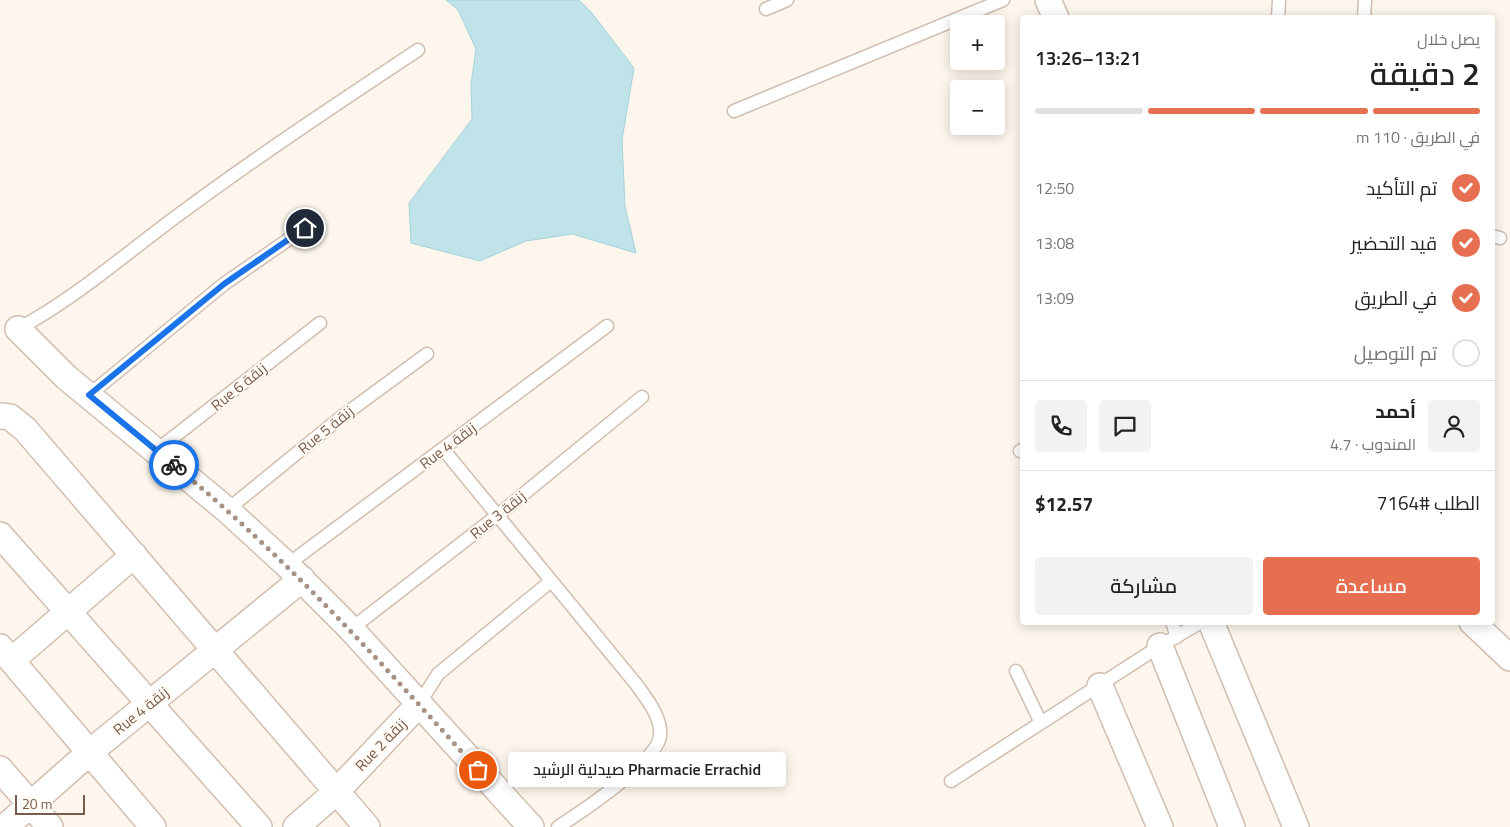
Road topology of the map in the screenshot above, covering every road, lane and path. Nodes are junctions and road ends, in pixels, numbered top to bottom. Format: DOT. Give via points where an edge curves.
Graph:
graph roads {
  1 [pos="787,0"];
  2 [pos="1003,0"];
  3 [pos="1048,0"];
  4 [pos="1279,0"];
  5 [pos="1365,0"];
  6 [pos="766,9"];
  7 [pos="1055,15"];
  8 [pos="1278,15"];
  9 [pos="1364,15"];
  10 [pos="418,50"];
  11 [pos="734,111"];
  12 [pos="305,228"];
  13 [pos="320,323"];
  14 [pos="607,326"];
  15 [pos="18,328"];
  16 [pos="427,354"];
  17 [pos="89,395"];
  18 [pos="642,397"];
  19 [pos="0,416"];
  20 [pos="443,449"];
  21 [pos="156,450"];
  22 [pos="227,510"];
  23 [pos="498,515"];
  24 [pos="0,535"];
  25 [pos="134,555"];
  26 [pos="294,572"];
  27 [pos="551,581"];
  28 [pos="68,610"];
  29 [pos="1171,625"];
  30 [pos="1196,625"];
  31 [pos="1212,625"];
  32 [pos="1475,625"];
  33 [pos="351,629"];
  34 [pos="1168,641"];
  35 [pos="214,650"];
  36 [pos="6,654"];
  37 [pos="1510,658"];
  38 [pos="1016,672"];
  39 [pos="1100,686"];
  40 [pos="151,704"];
  41 [pos="419,704"];
  42 [pos="1041,723"];
  43 [pos="90,752"];
  44 [pos="0,769"];
  45 [pos="951,781"];
  46 [pos="336,792"];
  47 [pos="30,805"];
  48 [pos="6,827"];
  49 [pos="50,827"];
  50 [pos="154,827"];
  51 [pos="259,827"];
  52 [pos="296,827"];
  53 [pos="367,827"];
  54 [pos="531,827"];
  55 [pos="558,827"];
  56 [pos="1160,827"];
  57 [pos="1232,827"];
  58 [pos="1296,827"];
  1 -- 6 [label="lane"];
  2 -- 11 [label="lane"];
  3 -- 7 [label="street"];
  4 -- 8 [label="lane"];
  5 -- 9 [label="lane"];
  10 -- 15 [label="lane" via="256,158 84,289"];
  12 -- 17 [label="lane" via="224,284"];
  13 -- 21 [label="lane, Rue 6 زنقة"];
  14 -- 20 [label="lane, Rue 4 زنقة"];
  15 -- 17 [label="street" via="66,377"];
  16 -- 22 [label="lane, Rue 5 زنقة" via="340,418"];
  17 -- 21 [label="street"];
  18 -- 23 [label="lane, Rue 3 زنقة"];
  19 -- 25 [label="street" via="10,417 25,429"];
  20 -- 23 [label="lane"];
  20 -- 26 [label="lane, Rue 4 زنقة"];
  21 -- 22 [label="street"];
  22 -- 26 [label="street"];
  23 -- 27 [label="lane"];
  23 -- 33 [label="lane, Rue 3 زنقة"];
  24 -- 28 [label="street"];
  25 -- 28 [label="street"];
  25 -- 35 [label="street"];
  26 -- 33 [label="street"];
  26 -- 35 [label="street, Rue 4 زنقة"];
  27 -- 41 [label="lane, Rue 2 زنقة" via="438,674"];
  27 -- 55 [label="lane" via="651,705 660,734 653,752 638,767"];
  28 -- 36 [label="street"];
  28 -- 40 [label="street"];
  29 -- 34 [label="lane"];
  30 -- 34 [label="lane"];
  31 -- 58 [label="street"];
  32 -- 37 [label="street"];
  33 -- 41 [label="street"];
  34 -- 39 [label="lane"];
  34 -- 57 [label="street"];
  35 -- 40 [label="street, Rue 4 زنقة"];
  35 -- 46 [label="street"];
  36 -- 43 [label="street"];
  38 -- 42 [label="lane"];
  39 -- 42 [label="lane"];
  39 -- 56 [label="street"];
  40 -- 43 [label="street, Rue 4 زنقة"];
  40 -- 51 [label="street"];
  41 -- 46 [label="street, Rue 2 زنقة"];
  41 -- 54 [label="street"];
  42 -- 45 [label="lane"];
  43 -- 47 [label="street, Rue 4 زنقة"];
  43 -- 50 [label="street"];
  44 -- 47 [label="street"];
  46 -- 52 [label="street, Rue 2 زنقة"];
  46 -- 53 [label="street"];
  47 -- 48 [label="street, Rue 4 زنقة"];
  47 -- 49 [label="street"];
}
